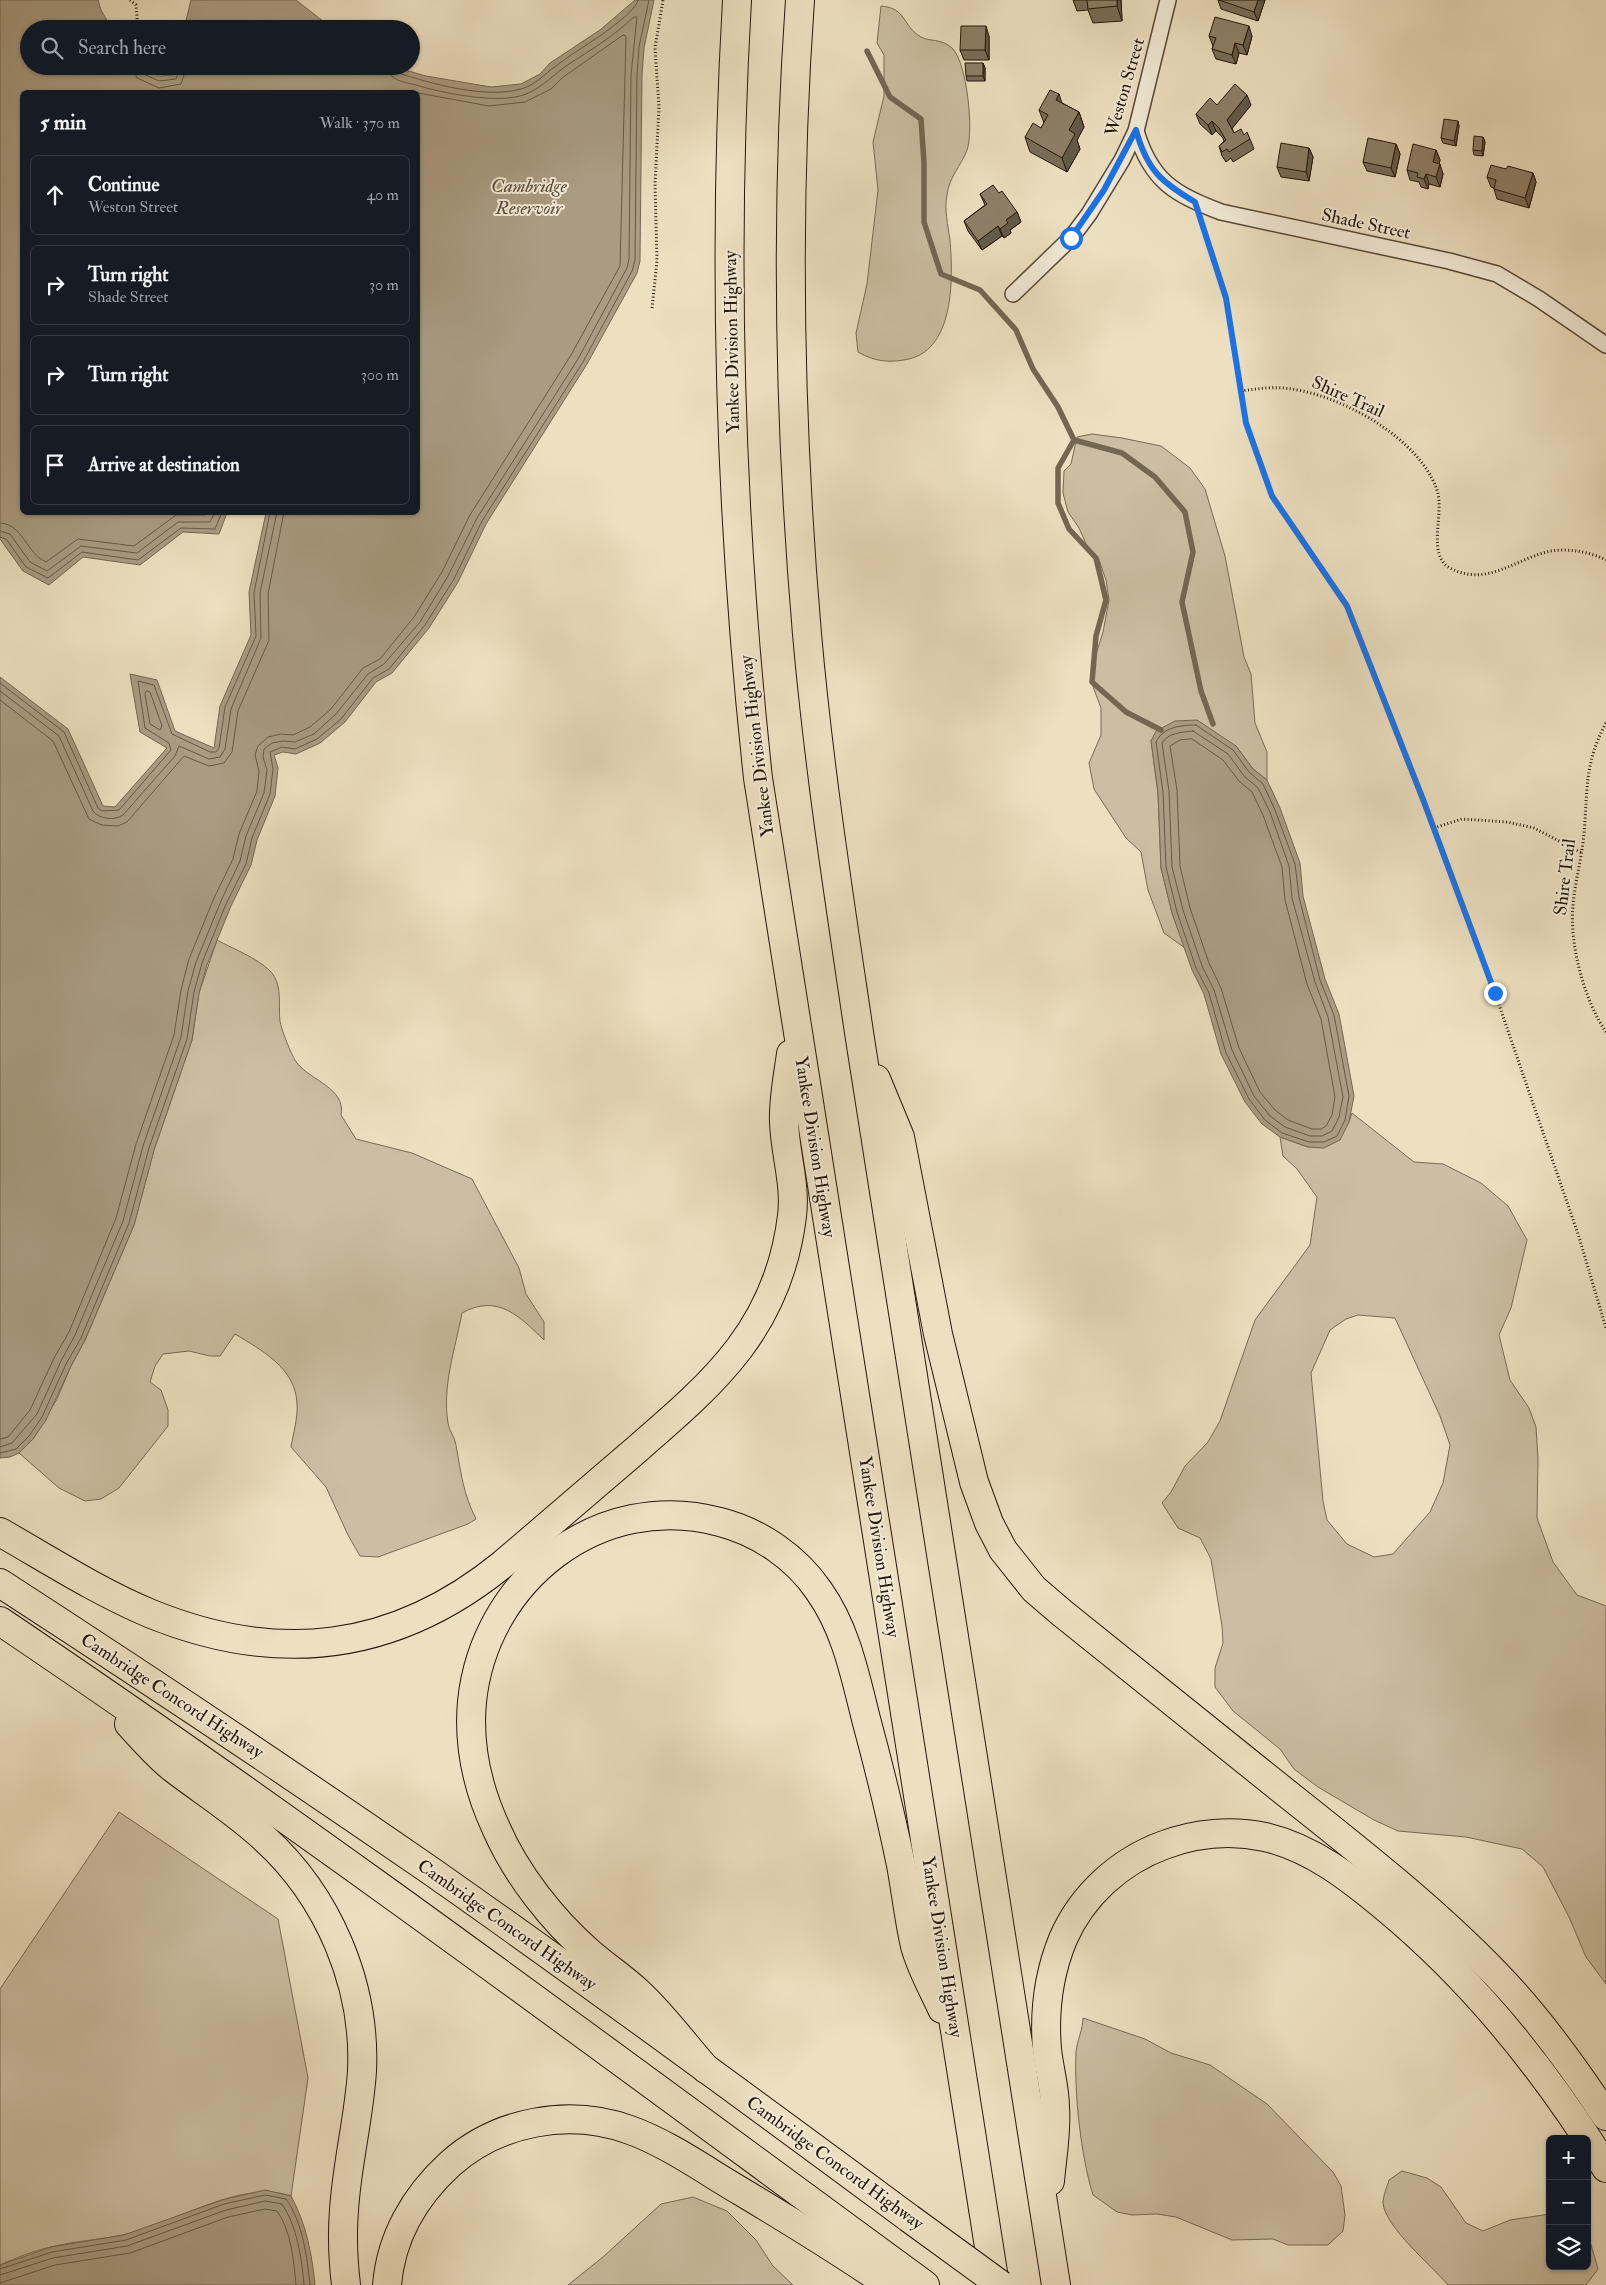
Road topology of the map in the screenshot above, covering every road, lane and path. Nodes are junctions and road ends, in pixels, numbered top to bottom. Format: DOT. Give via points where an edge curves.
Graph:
graph roads {
  1 [pos="130,0"];
  2 [pos="664,0"];
  3 [pos="737,0"];
  4 [pos="800,0"];
  5 [pos="1168,0"];
  6 [pos="137,20"];
  7 [pos="1136,130"];
  8 [pos="1195,202"];
  9 [pos="1013,294"];
  10 [pos="652,308"];
  11 [pos="1606,345"];
  12 [pos="1241,391"];
  13 [pos="1606,560"];
  14 [pos="1606,723"];
  15 [pos="1433,828"];
  16 [pos="1582,853"];
  17 [pos="794,1015"];
  18 [pos="1606,1032"];
  19 [pos="860,1039"];
  20 [pos="1605,1323"];
  21 [pos="1606,1328"];
  22 [pos="0,1532"];
  23 [pos="0,1583"];
  24 [pos="0,1621"];
  25 [pos="82,1676"];
  26 [pos="958,2046"];
  27 [pos="706,2069"];
  28 [pos="1606,2116"];
  29 [pos="1606,2168"];
  30 [pos="1047,2227"];
  31 [pos="922,2283"];
  32 [pos="346,2285"];
  33 [pos="387,2285"];
  34 [pos="889,2285"];
  35 [pos="995,2285"];
  36 [pos="1001,2285"];
  37 [pos="1056,2285"];
  1 -- 6 [label="path" via="136,5"];
  2 -- 10 [label="path" via="656,48 659,107 657,261"];
  3 -- 17 [label="highway, Yankee Division Highway" via="730,291 739,570 758,778"];
  4 -- 19 [label="highway" via="792,223 792,361 799,517 822,773"];
  5 -- 7 [label="street, Weston Street"];
  7 -- 8 [label="street, Shade Street" via="1152,171"];
  7 -- 9 [label="street, Weston Street" via="1122,160 1071,238"];
  8 -- 11 [label="street, Shade Street" via="1221,212 1457,262 1497,274"];
  8 -- 12 [label="path" via="1226,298"];
  12 -- 13 [label="path, Shire Trail" via="1298,390 1374,420 1404,441 1432,478 1438,492 1437,549 1448,567 1482,575 1504,570 1550,551 1584,552"];
  12 -- 15 [label="path" via="1246,423 1272,496 1347,606"];
  14 -- 16 [label="path, Shire Trail" via="1594,747 1588,770"];
  15 -- 16 [label="path" via="1462,819 1507,822 1534,828"];
  15 -- 20 [label="path" via="1557,1172"];
  16 -- 18 [label="path, Shire Trail" via="1572,907 1572,940 1585,984"];
  17 -- 22 [label="highway" via="784,1122 793,1184 792,1215 781,1267 752,1332 730,1363 700,1395 503,1564 461,1595 414,1620 360,1638 305,1644 253,1641 199,1630 148,1612"];
  17 -- 26 [label="highway, Yankee Division Highway"];
  19 -- 28 [label="highway" via="900,1137 923,1263 963,1441 982,1503 1003,1550 1034,1589 1062,1613 1374,1862 1441,1920 1496,1974 1532,2016"];
  19 -- 30 [label="highway"];
  20 -- 21 [label="path"];
  23 -- 27 [label="highway, Cambridge Concord Highway" via="320,1795"];
  24 -- 25 [label="highway, Cambridge Concord Highway"];
  25 -- 31 [label="highway, Cambridge Concord Highway" via="476,1954"];
  25 -- 32 [label="highway" via="172,1768 243,1820 280,1853 308,1888 337,1941 354,1994 362,2057 344,2208"];
  26 -- 27 [label="highway" via="916,1948 890,1813 858,1685 848,1651 828,1606 798,1566 756,1536 708,1518 651,1515 612,1523 583,1535 548,1559 518,1589 496,1624 479,1664 472,1703 472,1747 478,1780 495,1826 510,1857 533,1889 588,1952 639,1993"];
  26 -- 35 [label="highway, Yankee Division Highway"];
  27 -- 36 [label="highway, Cambridge Concord Highway, bridge"];
  29 -- 30 [label="highway" via="1523,2048 1457,1975 1393,1914 1342,1874 1302,1850 1265,1837 1209,1834 1152,1849 1118,1870 1090,1896 1064,1938 1052,1974 1047,2017 1047,2048 1056,2108"];
  30 -- 37 [label="highway"];
  33 -- 34 [label="highway" via="394,2249 406,2220 421,2195 443,2171 490,2138 526,2124 558,2119 603,2122 646,2137 796,2224"];
}
